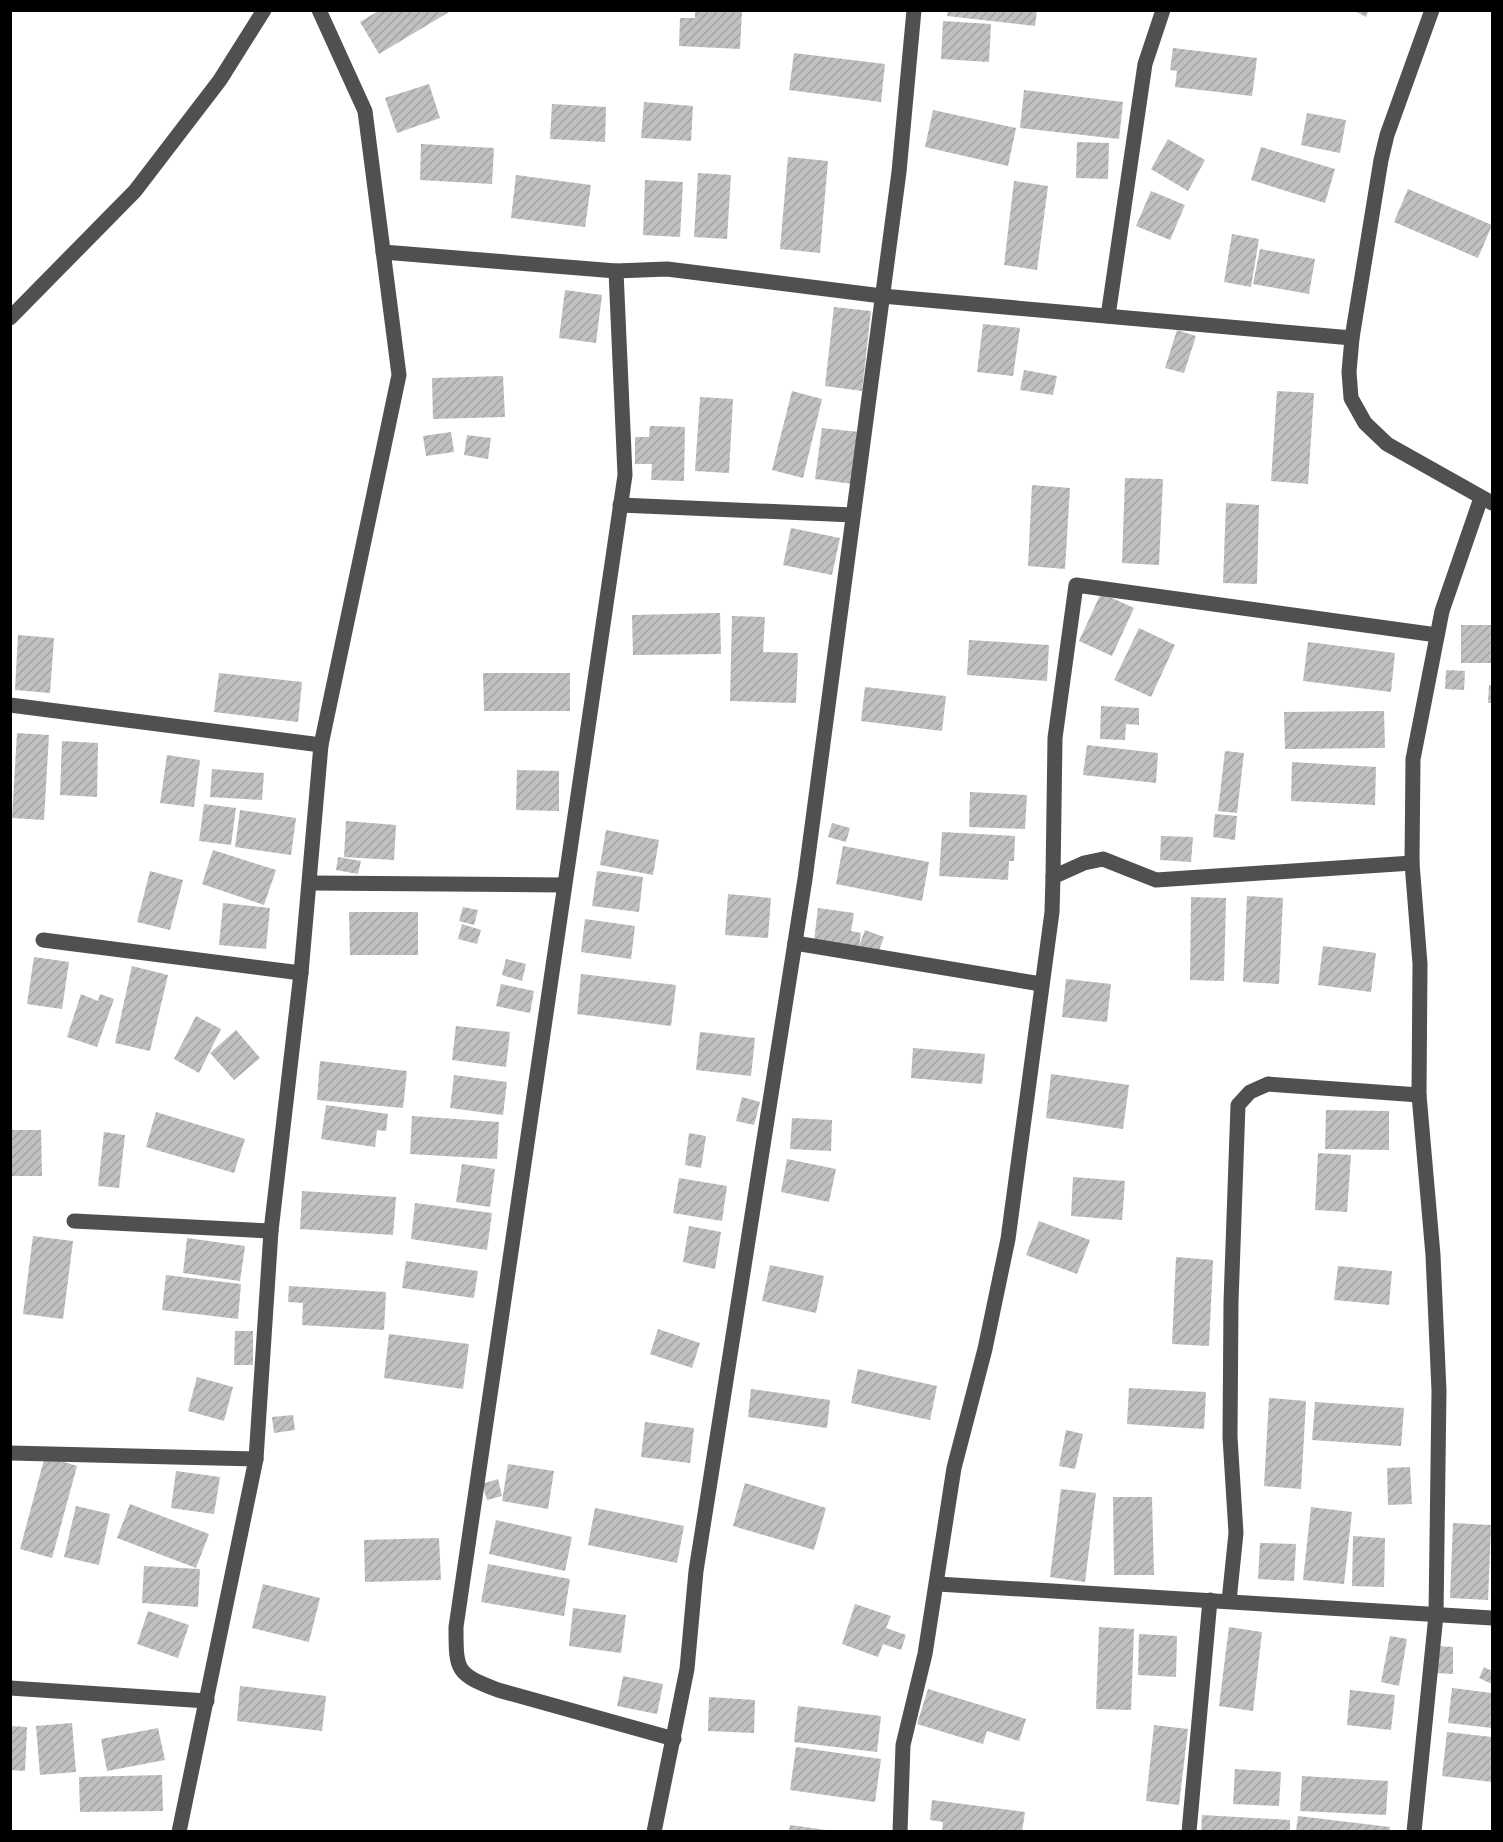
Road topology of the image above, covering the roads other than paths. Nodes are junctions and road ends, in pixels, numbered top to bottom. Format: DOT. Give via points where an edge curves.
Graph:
graph roads {
  1 [pos="264,10"];
  2 [pos="319,10"];
  3 [pos="915,10"];
  4 [pos="1163,10"];
  5 [pos="1432,10"];
  6 [pos="383,252"];
  7 [pos="616,271"];
  8 [pos="882,296"];
  9 [pos="1108,316"];
  10 [pos="10,318"];
  11 [pos="1352,338"];
  12 [pos="1487,501"];
  13 [pos="620,505"];
  14 [pos="853,515"];
  15 [pos="1437,635"];
  16 [pos="10,705"];
  17 [pos="321,745"];
  18 [pos="1412,863"];
  19 [pos="1053,877"];
  20 [pos="310,883"];
  21 [pos="564,885"];
  22 [pos="43,940"];
  23 [pos="795,943"];
  24 [pos="301,973"];
  25 [pos="1041,984"];
  26 [pos="1419,1095"];
  27 [pos="74,1221"];
  28 [pos="271,1231"];
  29 [pos="10,1453"];
  30 [pos="256,1458"];
  31 [pos="938,1584"];
  32 [pos="1210,1600"];
  33 [pos="1229,1600"];
  34 [pos="1436,1615"];
  35 [pos="1492,1618"];
  36 [pos="10,1688"];
  37 [pos="207,1701"];
  38 [pos="674,1739"];
  39 [pos="179,1832"];
  40 [pos="654,1832"];
  41 [pos="900,1832"];
  42 [pos="1189,1832"];
  43 [pos="1414,1832"];
  1 -- 10 [label="street" via="220,80 135,191"];
  2 -- 6 [label="street" via="364,111"];
  3 -- 8 [label="street"];
  4 -- 9 [label="street" via="1145,64"];
  5 -- 11 [label="street" via="1383,152"];
  6 -- 7 [label="street"];
  6 -- 17 [label="street" via="399,375"];
  7 -- 8 [label="street" via="667,269"];
  7 -- 13 [label="street" via="625,475"];
  8 -- 9 [label="street"];
  8 -- 14 [label="street"];
  9 -- 11 [label="street"];
  11 -- 12 [label="street" via="1351,398 1365,423 1387,444"];
  12 -- 15 [label="street" via="1442,611"];
  13 -- 14 [label="street"];
  13 -- 21 [label="street"];
  14 -- 23 [label="street"];
  15 -- 18 [label="street" via="1413,759"];
  15 -- 19 [label="street" via="1076,585 1055,738"];
  16 -- 17 [label="street"];
  17 -- 20 [label="street"];
  18 -- 19 [label="street" via="1156,880 1103,859"];
  18 -- 26 [label="street" via="1420,964"];
  19 -- 25 [label="street"];
  20 -- 21 [label="street"];
  20 -- 24 [label="street"];
  21 -- 38 [label="street" via="456,1627 456,1662 471,1680 498,1690"];
  22 -- 24 [label="street"];
  23 -- 25 [label="street"];
  23 -- 38 [label="street" via="696,1571 687,1669"];
  24 -- 28 [label="street"];
  25 -- 31 [label="street" via="1008,1239 954,1468"];
  26 -- 33 [label="street" via="1268,1084 1250,1092 1238,1105 1230,1425 1236,1533"];
  26 -- 34 [label="street" via="1433,1255 1439,1391"];
  27 -- 28 [label="street"];
  28 -- 30 [label="street"];
  29 -- 30 [label="street"];
  30 -- 37 [label="street"];
  31 -- 32 [label="street"];
  31 -- 41 [label="street" via="903,1744"];
  32 -- 33 [label="street"];
  32 -- 42 [label="street"];
  33 -- 34 [label="street"];
  34 -- 35 [label="street"];
  34 -- 43 [label="street"];
  36 -- 37 [label="street"];
  37 -- 39 [label="street"];
  38 -- 40 [label="street"];
}
